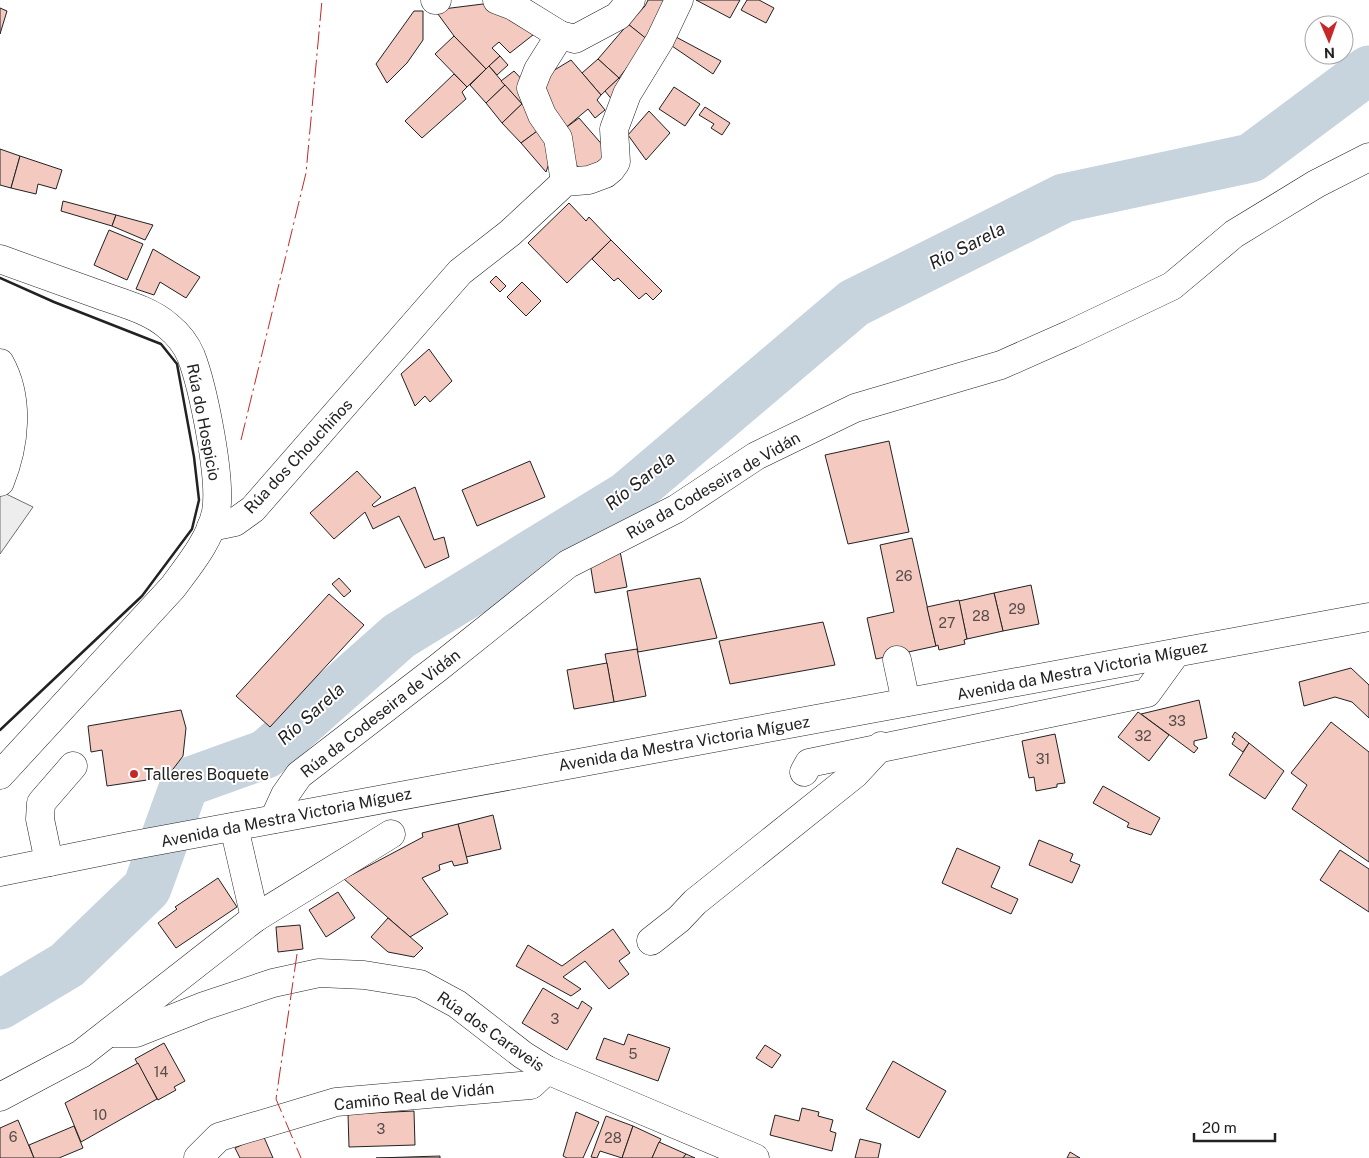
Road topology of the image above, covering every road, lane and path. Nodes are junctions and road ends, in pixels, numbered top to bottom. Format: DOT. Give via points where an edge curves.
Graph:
graph roads {
  1 [pos="497,0"];
  2 [pos="630,0"];
  3 [pos="679,0"];
  4 [pos="560,35"];
  5 [pos="1369,157"];
  6 [pos="565,182"];
  7 [pos="0,259"];
  8 [pos="0,362"];
  9 [pos="0,482"];
  10 [pos="211,527"];
  11 [pos="1369,617"];
  12 [pos="1176,652"];
  13 [pos="897,660"];
  14 [pos="906,702"];
  15 [pos="881,746"];
  16 [pos="73,766"];
  17 [pos="804,772"];
  18 [pos="0,776"];
  19 [pos="274,819"];
  20 [pos="222,829"];
  21 [pos="391,834"];
  22 [pos="50,862"];
  23 [pos="0,872"];
  24 [pos="255,918"];
  25 [pos="651,941"];
  26 [pos="109,1032"];
  27 [pos="547,1070"];
  28 [pos="0,1098"];
  29 [pos="198,1158"];
  30 [pos="755,1158"];
  1 -- 4 [label="street" via="519,9"];
  2 -- 4 [label="street" via="618,16 584,36 568,39"];
  3 -- 6 [label="street" via="660,40 627,94 614,129 616,162 605,174 589,180"];
  4 -- 6 [label="street" via="531,88 542,116 558,138"];
  5 -- 19 [label="street, Rúa da Codeseira de Vidán" via="1316,184 1234,234 1172,286 1000,365 854,408 756,456 676,509 568,564 299,775 291,783"];
  6 -- 10 [label="street, Rúa dos Chouchiños" via="510,233 460,272 252,509 235,522"];
  7 -- 10 [label="street, Rúa do Hospicio" via="133,307 167,324 178,334 191,356 216,472 218,495"];
  8 -- 9 [label="street" via="12,395 12,424 11,447"];
  10 -- 18 [label="street" via="196,556 173,587"];
  11 -- 12 [label="street, Avenida da Mestra Victoria Míguez"];
  12 -- 14 [label="street, Avenida da Mestra Victoria Míguez"];
  12 -- 15 [label="street" via="1147,693"];
  13 -- 14 [label="street"];
  14 -- 19 [label="street, Avenida da Mestra Victoria Míguez"];
  15 -- 17 [label="street" via="809,763"];
  15 -- 25 [label="street" via="855,774"];
  16 -- 22 [label="street" via="41,803 40,820"];
  19 -- 20 [label="street, Avenida da Mestra Victoria Míguez"];
  20 -- 22 [label="street, Avenida da Mestra Victoria Míguez"];
  20 -- 24 [label="street"];
  21 -- 24 [label="street"];
  22 -- 23 [label="street, Avenida da Mestra Victoria Míguez"];
  24 -- 26 [label="street"];
  26 -- 27 [label="street, Rúa dos Caraveis" via="136,1033 273,983 319,973 364,975 420,984 457,1004"];
  26 -- 28 [label="street" via="81,1054"];
  27 -- 29 [label="street, Camiño Real de Vidán" via="531,1085 336,1102 219,1137"];
  27 -- 30 [label="street, Rúa dos Caraveis"];
}
